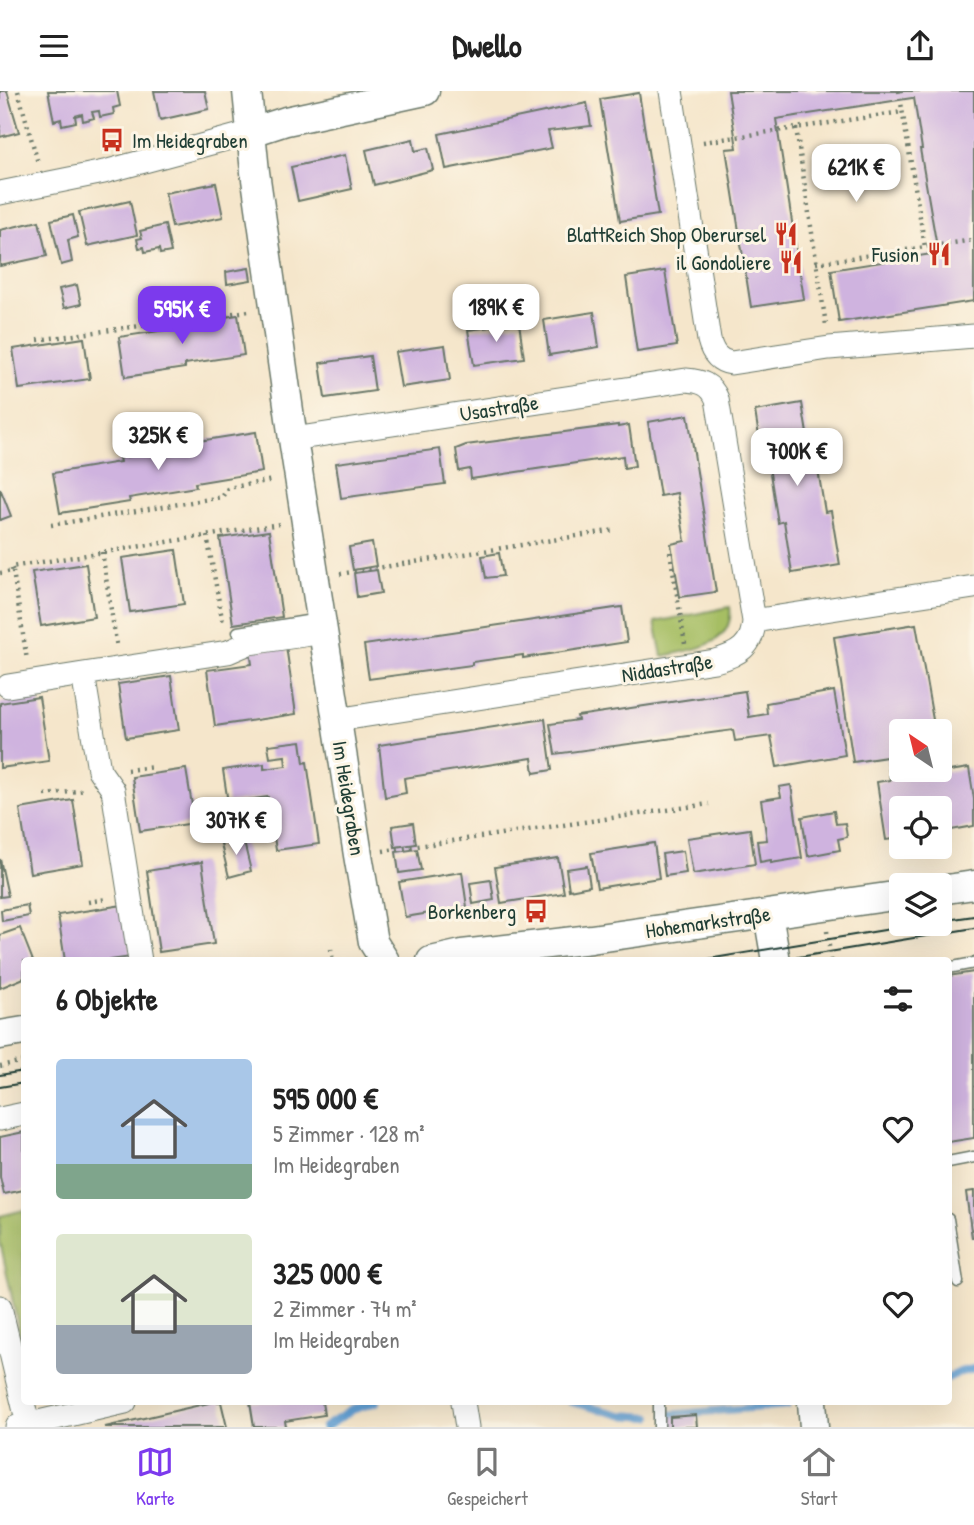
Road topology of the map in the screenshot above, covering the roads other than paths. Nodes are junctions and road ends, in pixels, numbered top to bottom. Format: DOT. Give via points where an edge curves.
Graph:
graph roads {
  1 [pos="247,91"];
  2 [pos="425,91"];
  3 [pos="671,91"];
  4 [pos="251,132"];
  5 [pos="0,193"];
  6 [pos="974,336"];
  7 [pos="293,439"];
  8 [pos="974,587"];
  9 [pos="754,621"];
  10 [pos="322,625"];
  11 [pos="83,674"];
  12 [pos="19,684"];
  13 [pos="337,720"];
  14 [pos="974,885"];
  15 [pos="952,888"];
  16 [pos="889,897"];
  17 [pos="768,913"];
  18 [pos="139,957"];
  19 [pos="382,957"];
  20 [pos="448,957"];
  21 [pos="775,957"];
  22 [pos="974,964"];
  23 [pos="952,967"];
  24 [pos="21,1032"];
  25 [pos="0,1035"];
  26 [pos="21,1115"];
  27 [pos="0,1119"];
  28 [pos="974,1157"];
  29 [pos="952,1161"];
  30 [pos="952,1244"];
  31 [pos="958,1282"];
  32 [pos="0,1307"];
  33 [pos="112,1405"];
  34 [pos="659,1405"];
  35 [pos="812,1405"];
  36 [pos="22,1426"];
  37 [pos="659,1427"];
  38 [pos="814,1427"];
  1 -- 4 [label="street, Im Heidegraben"];
  2 -- 4 [label="street"];
  3 -- 6 [label="street" via="709,340 720,359 731,363 829,348"];
  4 -- 5 [label="street" via="104,172"];
  4 -- 7 [label="street, Im Heidegraben"];
  7 -- 9 [label="street, Usastraße" via="686,380 705,383 717,399"];
  7 -- 10 [label="street, Im Heidegraben"];
  8 -- 9 [label="street"];
  9 -- 13 [label="street, Niddastraße" via="746,647 715,661"];
  10 -- 11 [label="street"];
  10 -- 13 [label="street, Im Heidegraben"];
  11 -- 12 [label="street"];
  11 -- 18 [label="street" via="100,770 113,790"];
  13 -- 19 [label="street, Im Heidegraben" via="373,942"];
  14 -- 15 [label="street"];
  16 -- 17 [label="street, Hohemarkstraße"];
  17 -- 20 [label="street, Hohemarkstraße"];
  17 -- 21 [label="street"];
  22 -- 23 [label="lane"];
  24 -- 25 [label="street"];
  26 -- 27 [label="street"];
  28 -- 29 [label="lane"];
  30 -- 31 [label="lane"];
  32 -- 36 [label="street"];
  33 -- 36 [label="street"];
  34 -- 37 [label="lane"];
  35 -- 38 [label="street"];
}
